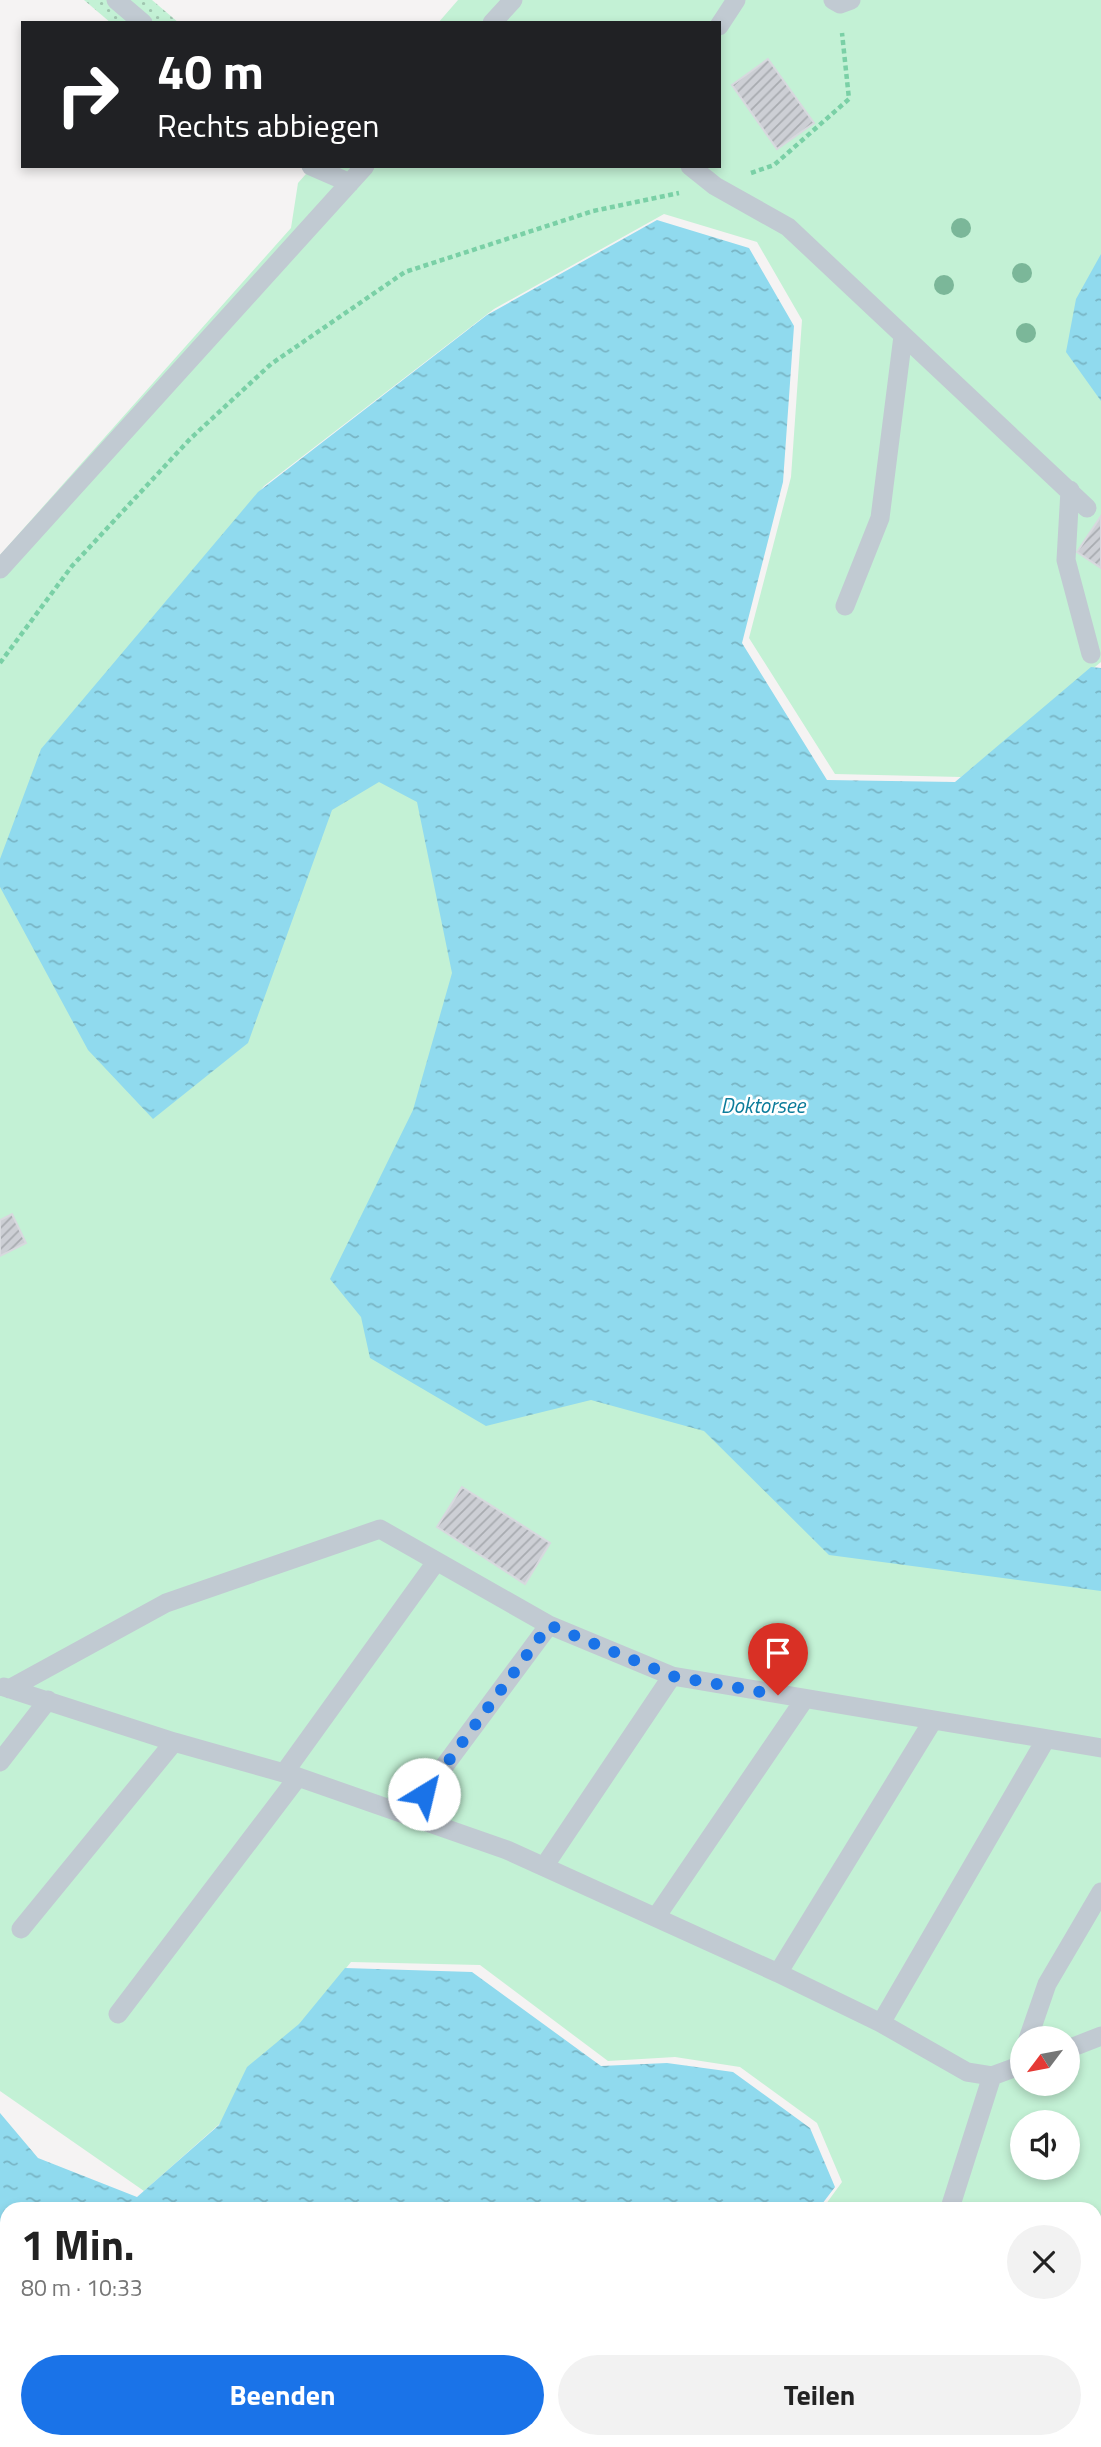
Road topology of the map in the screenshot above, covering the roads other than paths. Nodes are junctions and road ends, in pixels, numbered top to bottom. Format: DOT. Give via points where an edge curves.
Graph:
graph roads {
  1 [pos="116,0"];
  2 [pos="513,0"];
  3 [pos="736,0"];
  4 [pos="141,21"];
  5 [pos="494,21"];
  6 [pos="721,23"];
  7 [pos="316,168"];
  8 [pos="363,168"];
  9 [pos="692,168"];
  10 [pos="350,183"];
  11 [pos="903,337"];
  12 [pos="1070,490"];
  13 [pos="1087,508"];
  14 [pos="0,569"];
  15 [pos="845,606"];
  16 [pos="1091,654"];
  17 [pos="436,1562"];
  18 [pos="549,1625"];
  19 [pos="672,1676"];
  20 [pos="5,1687"];
  21 [pos="48,1700"];
  22 [pos="804,1700"];
  23 [pos="932,1722"];
  24 [pos="1046,1739"];
  25 [pos="174,1742"];
  26 [pos="1101,1748"];
  27 [pos="0,1762"];
  28 [pos="291,1775"];
  29 [pos="408,1815"];
  30 [pos="545,1865"];
  31 [pos="1101,1892"];
  32 [pos="656,1917"];
  33 [pos="21,1929"];
  34 [pos="778,1973"];
  35 [pos="118,2014"];
  36 [pos="881,2022"];
  37 [pos="1032,2026"];
  38 [pos="1101,2036"];
  39 [pos="1080,2044"];
  40 [pos="1010,2067"];
  41 [pos="992,2076"];
  42 [pos="952,2202"];
  1 -- 4 [label="lane"];
  2 -- 5 [label="lane"];
  3 -- 6 [label="lane"];
  7 -- 10 [label="lane"];
  8 -- 10 [label="lane"];
  9 -- 11 [label="lane" via="788,227"];
  10 -- 14 [label="lane"];
  11 -- 12 [label="lane"];
  11 -- 15 [label="lane" via="880,518"];
  12 -- 13 [label="lane"];
  12 -- 16 [label="lane" via="1066,560"];
  17 -- 18 [label="lane"];
  17 -- 20 [label="lane" via="380,1529 166,1603"];
  17 -- 28 [label="lane"];
  18 -- 19 [label="lane"];
  18 -- 29 [label="lane"];
  19 -- 22 [label="lane"];
  19 -- 30 [label="lane"];
  20 -- 21 [label="lane"];
  21 -- 25 [label="lane"];
  21 -- 27 [label="lane"];
  22 -- 23 [label="lane"];
  22 -- 32 [label="lane"];
  23 -- 24 [label="lane"];
  23 -- 34 [label="lane"];
  24 -- 26 [label="lane"];
  24 -- 36 [label="lane"];
  25 -- 28 [label="lane"];
  25 -- 33 [label="lane"];
  28 -- 29 [label="lane"];
  28 -- 35 [label="lane"];
  29 -- 30 [label="lane"];
  30 -- 32 [label="lane"];
  31 -- 37 [label="lane" via="1047,1984"];
  32 -- 34 [label="lane"];
  34 -- 36 [label="lane"];
  36 -- 41 [label="lane" via="967,2072"];
  38 -- 39 [label="lane"];
  40 -- 41 [label="lane"];
  41 -- 42 [label="lane"];
}
